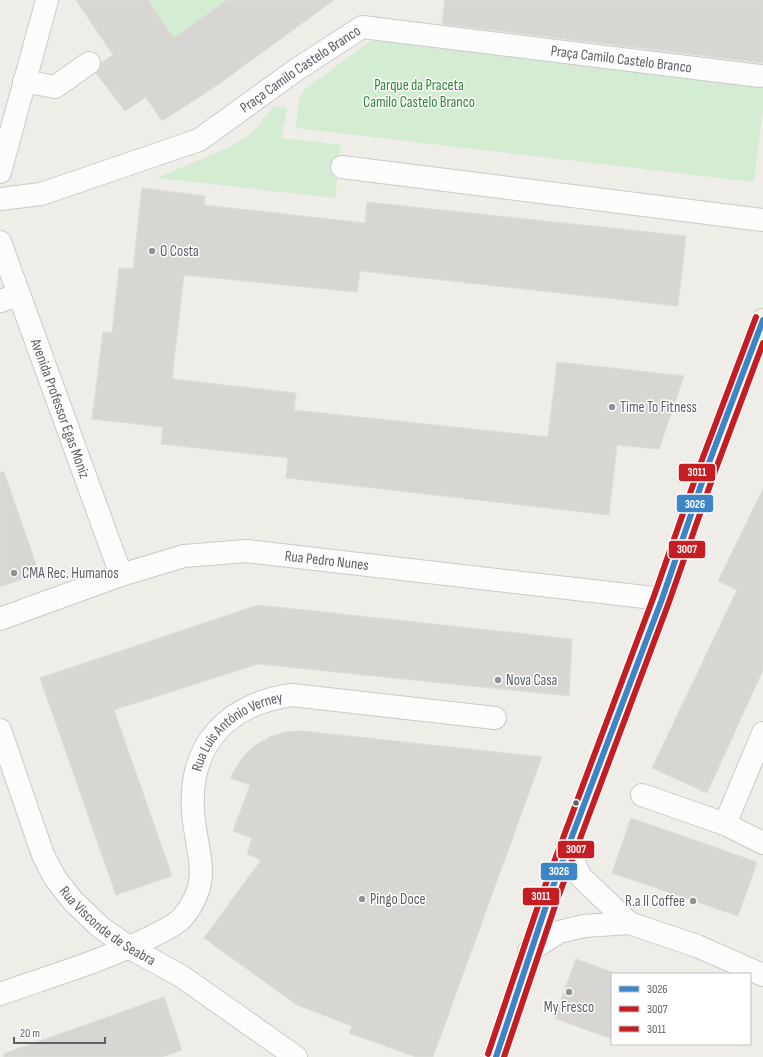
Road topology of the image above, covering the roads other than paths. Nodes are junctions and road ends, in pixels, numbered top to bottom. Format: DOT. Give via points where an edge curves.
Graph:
graph roads {
  1 [pos="44,0"];
  2 [pos="89,63"];
  3 [pos="760,76"];
  4 [pos="24,81"];
  5 [pos="342,166"];
  6 [pos="0,172"];
  7 [pos="0,199"];
  8 [pos="763,220"];
  9 [pos="0,242"];
  10 [pos="9,298"];
  11 [pos="760,333"];
  12 [pos="121,575"];
  13 [pos="662,599"];
  14 [pos="0,619"];
  15 [pos="495,718"];
  16 [pos="0,730"];
  17 [pos="763,733"];
  18 [pos="642,795"];
  19 [pos="725,824"];
  20 [pos="763,843"];
  21 [pos="567,847"];
  22 [pos="629,923"];
  23 [pos="130,948"];
  24 [pos="530,951"];
  25 [pos="761,968"];
  26 [pos="0,994"];
  27 [pos="296,1057"];
  28 [pos="496,1057"];
  1 -- 4 [label="street"];
  2 -- 4 [label="street" via="55,87"];
  3 -- 7 [label="street, Praça Camilo Castelo Branco" via="362,27 296,70 199,140 41,194"];
  4 -- 6 [label="street"];
  5 -- 8 [label="street"];
  9 -- 10 [label="street, Avenida Professor Egas Moniz"];
  10 -- 12 [label="street, Avenida Professor Egas Moniz"];
  11 -- 13 [label="main road"];
  12 -- 13 [label="street, Rua Pedro Nunes" via="184,556 246,551"];
  12 -- 14 [label="street, Rua Pedro Nunes"];
  13 -- 21 [label="main road"];
  15 -- 23 [label="street, Rua Luis António Verney" via="292,695 254,704 237,713 222,725 211,739 195,773 193,811 202,872 193,902 177,924"];
  16 -- 23 [label="street, Rua Visconde de Seabra" via="43,855 55,878 100,927"];
  17 -- 19 [label="street"];
  18 -- 19 [label="street"];
  19 -- 20 [label="street"];
  21 -- 22 [label="street" via="580,876"];
  21 -- 24 [label="main road"];
  22 -- 24 [label="street" via="584,926 560,932"];
  22 -- 25 [label="street"];
  23 -- 26 [label="street, Rua Luis António Verney"];
  23 -- 27 [label="street, Rua Visconde de Seabra" via="181,976"];
  24 -- 28 [label="main road"];
}
